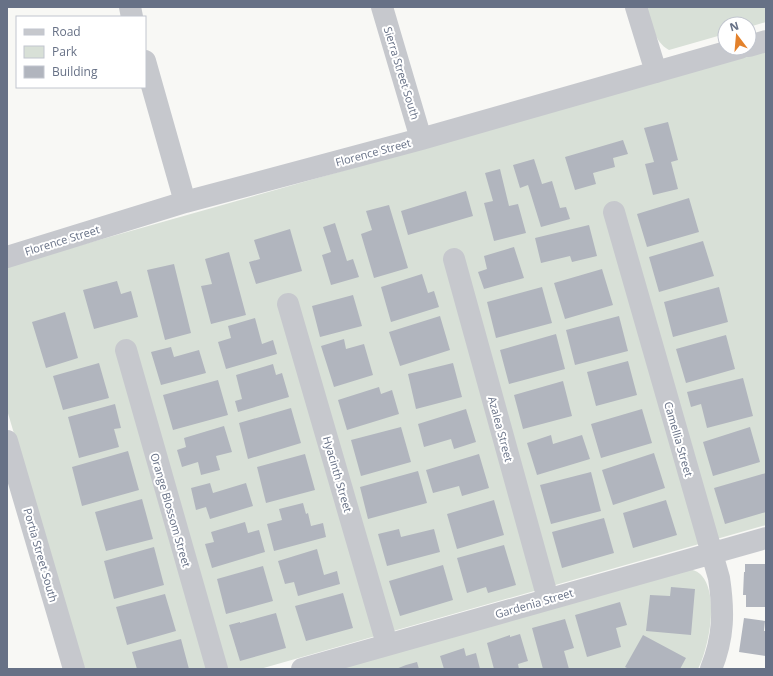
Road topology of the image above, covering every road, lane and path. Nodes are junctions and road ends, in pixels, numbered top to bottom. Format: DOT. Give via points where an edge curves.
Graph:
graph roads {
  1 [pos="382,7"];
  2 [pos="636,7"];
  3 [pos="717,55"];
  4 [pos="146,65"];
  5 [pos="656,72"];
  6 [pos="421,139"];
  7 [pos="185,202"];
  8 [pos="614,212"];
  9 [pos="7,257"];
  10 [pos="454,258"];
  11 [pos="288,304"];
  12 [pos="126,350"];
  13 [pos="7,441"];
  14 [pos="766,538"];
  15 [pos="712,553"];
  16 [pos="548,599"];
  17 [pos="387,644"];
  18 [pos="74,669"];
  19 [pos="217,669"];
  20 [pos="302,669"];
  21 [pos="711,669"];
  1 -- 6 [label="street, Sierra Street South"];
  2 -- 5 [label="street"];
  3 -- 5 [label="street, Florence Street"];
  4 -- 7 [label="street"];
  5 -- 6 [label="street, Florence Street"];
  6 -- 7 [label="street, Florence Street"];
  7 -- 9 [label="street, Florence Street"];
  8 -- 15 [label="street, Camellia Street"];
  10 -- 16 [label="street, Azalea Street"];
  11 -- 17 [label="street, Hyacinth Street"];
  12 -- 19 [label="street, Orange Blossom Street"];
  13 -- 18 [label="street, Portia Street South"];
  14 -- 15 [label="street, Gardenia Street"];
  15 -- 16 [label="street, Gardenia Street"];
  15 -- 21 [label="street, Camellia Street" via="719,578 723,618 720,642"];
  16 -- 17 [label="street, Gardenia Street"];
  17 -- 20 [label="street, Gardenia Street"];
}
